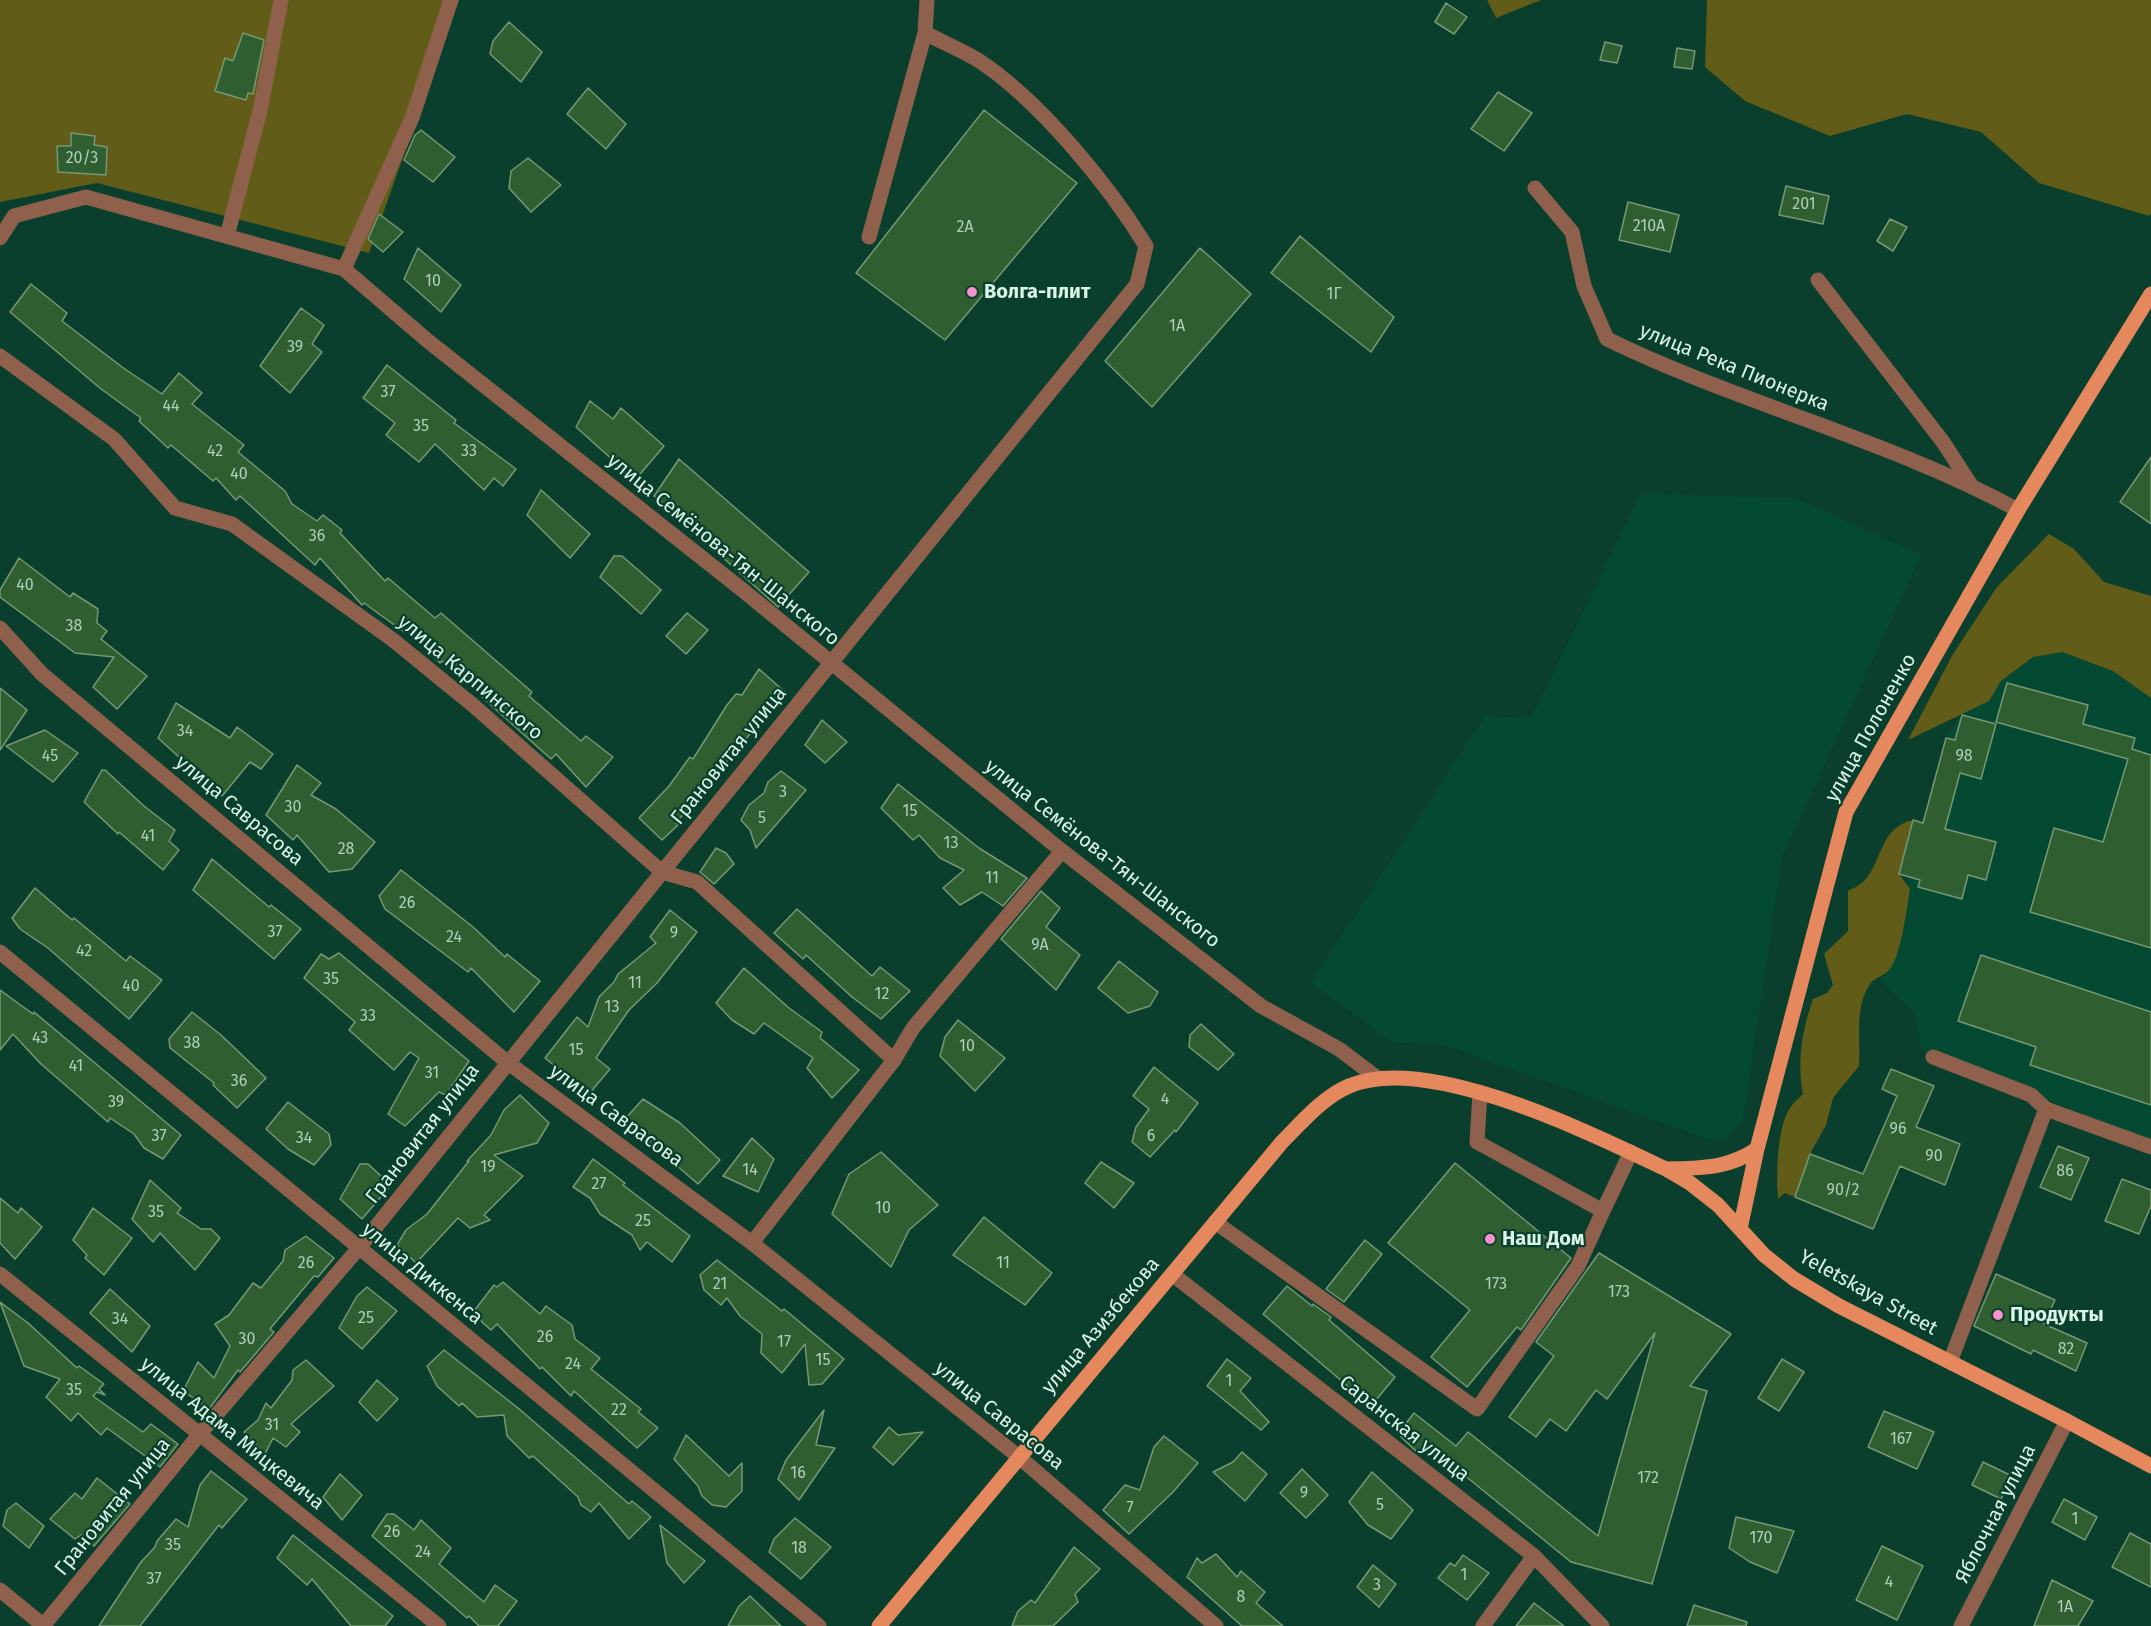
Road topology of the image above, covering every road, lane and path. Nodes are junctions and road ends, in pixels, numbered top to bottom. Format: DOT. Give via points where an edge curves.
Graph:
graph roads {
  1 [pos="281,0"];
  2 [pos="451,0"];
  3 [pos="927,0"];
  4 [pos="925,33"];
  5 [pos="1535,188"];
  6 [pos="227,236"];
  7 [pos="869,237"];
  8 [pos="0,238"];
  9 [pos="344,269"];
  10 [pos="1818,280"];
  11 [pos="2151,294"];
  12 [pos="0,356"];
  13 [pos="1971,485"];
  14 [pos="2018,510"];
  15 [pos="0,628"];
  16 [pos="830,662"];
  17 [pos="1062,851"];
  18 [pos="662,872"];
  19 [pos="0,952"];
  20 [pos="1933,1057"];
  21 [pos="894,1059"];
  22 [pos="507,1062"];
  23 [pos="1376,1077"];
  24 [pos="1480,1092"];
  25 [pos="2046,1109"];
  26 [pos="2151,1147"];
  27 [pos="1757,1149"];
  28 [pos="1631,1152"];
  29 [pos="1666,1169"];
  30 [pos="1603,1211"];
  31 [pos="1215,1222"];
  32 [pos="1740,1229"];
  33 [pos="752,1243"];
  34 [pos="358,1249"];
  35 [pos="0,1274"];
  36 [pos="1172,1274"];
  37 [pos="1950,1362"];
  38 [pos="2067,1420"];
  39 [pos="200,1435"];
  40 [pos="1019,1457"];
  41 [pos="2151,1467"];
  42 [pos="1534,1556"];
  43 [pos="0,1590"];
  44 [pos="44,1626"];
  45 [pos="439,1626"];
  46 [pos="819,1626"];
  47 [pos="879,1626"];
  48 [pos="1216,1626"];
  49 [pos="1483,1626"];
  50 [pos="1602,1626"];
  51 [pos="1961,1626"];
  1 -- 6 [label="street" via="260,111"];
  2 -- 9 [label="street" via="412,118"];
  3 -- 4 [label="street"];
  4 -- 7 [label="street"];
  4 -- 16 [label="street, Грановитая улица" via="978,60 1036,109 1121,206 1146,246 1137,284"];
  5 -- 13 [label="street, улица Река Пионерка" via="1572,232 1584,286 1607,339 1666,368"];
  6 -- 8 [label="street, улица Семёнова-Тян-Шанского" via="86,197 14,216"];
  6 -- 9 [label="street, улица Семёнова-Тян-Шанского"];
  9 -- 16 [label="street, улица Семёнова-Тян-Шанского" via="428,341"];
  10 -- 13 [label="street, улица Река Пионерка" via="1943,442"];
  11 -- 14 [label="main road, улица Полоненко"];
  12 -- 18 [label="street, улица Карпинского" via="114,439 175,508 232,524 393,640"];
  13 -- 14 [label="street, улица Река Пионерка"];
  14 -- 27 [label="main road, улица Полоненко" via="1846,812"];
  15 -- 22 [label="street, улица Саврасова" via="42,674"];
  16 -- 17 [label="street, улица Семёнова-Тян-Шанского"];
  16 -- 18 [label="street, Грановитая улица"];
  17 -- 21 [label="street" via="913,1028"];
  17 -- 23 [label="street, улица Семёнова-Тян-Шанского" via="1261,1006 1339,1049"];
  18 -- 21 [label="street, улица Карпинского" via="697,882"];
  18 -- 22 [label="street, Грановитая улица"];
  19 -- 34 [label="street, улица Диккенса"];
  20 -- 25 [label="street" via="2031,1095"];
  21 -- 33 [label="street"];
  22 -- 33 [label="street, улица Саврасова"];
  22 -- 34 [label="street, Грановитая улица"];
  23 -- 24 [label="main road, Yeletskaya Street" via="1408,1076"];
  23 -- 31 [label="main road, улица Азизбекова" via="1348,1086 1319,1106 1282,1142"];
  24 -- 28 [label="main road, Yeletskaya Street"];
  24 -- 30 [label="street" via="1477,1142"];
  25 -- 26 [label="street"];
  25 -- 37 [label="street"];
  27 -- 29 [label="main road" via="1741,1160 1716,1167"];
  27 -- 32 [label="main road, улица Полоненко"];
  28 -- 29 [label="main road, Yeletskaya Street"];
  28 -- 30 [label="street"];
  29 -- 32 [label="main road, Yeletskaya Street" via="1718,1205"];
  30 -- 31 [label="street" via="1578,1266 1477,1409"];
  31 -- 36 [label="main road, улица Азизбекова"];
  32 -- 37 [label="main road, Yeletskaya Street" via="1794,1279"];
  33 -- 40 [label="street, улица Саврасова"];
  34 -- 39 [label="street, Грановитая улица"];
  34 -- 46 [label="street, улица Диккенса"];
  35 -- 39 [label="street, улица Адама Мицкевича"];
  36 -- 40 [label="main road, улица Азизбекова"];
  36 -- 42 [label="street, Саранская улица"];
  37 -- 38 [label="main road, Yeletskaya Street"];
  38 -- 41 [label="main road, Yeletskaya Street"];
  38 -- 51 [label="street, Яблочная улица"];
  39 -- 44 [label="street, Грановитая улица"];
  39 -- 45 [label="street, улица Адама Мицкевича"];
  40 -- 47 [label="main road, улица Азизбекова"];
  40 -- 48 [label="street, улица Саврасова"];
  42 -- 49 [label="street"];
  42 -- 50 [label="street, Саранская улица"];
  43 -- 44 [label="street"];
}
